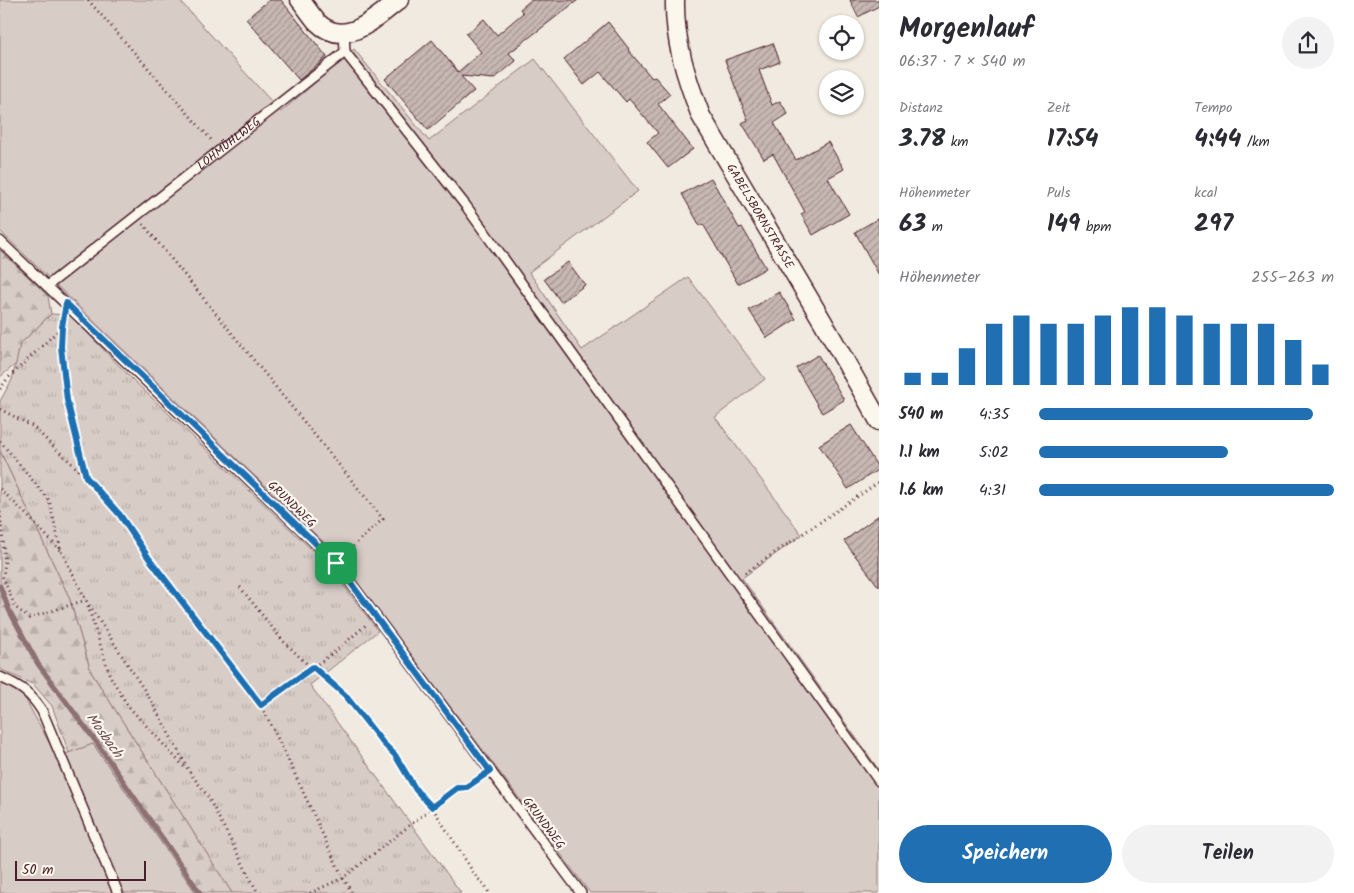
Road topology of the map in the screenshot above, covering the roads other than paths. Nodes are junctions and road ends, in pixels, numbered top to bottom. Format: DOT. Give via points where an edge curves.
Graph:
graph roads {
  1 [pos="300,0"];
  2 [pos="399,0"];
  3 [pos="675,0"];
  4 [pos="344,34"];
  5 [pos="345,52"];
  6 [pos="0,241"];
  7 [pos="48,286"];
  8 [pos="879,421"];
  9 [pos="0,676"];
  10 [pos="879,781"];
  11 [pos="118,893"];
  12 [pos="581,893"];
  1 -- 4 [label="street" via="318,23"];
  2 -- 4 [label="street" via="355,31"];
  3 -- 8 [label="street, GABELSBORNSTRASSE" via="678,41 686,79 701,116"];
  4 -- 5 [label="lane"];
  5 -- 7 [label="lane, LOHMÜHLWEG"];
  5 -- 10 [label="lane" via="466,206"];
  6 -- 7 [label="lane, GRUNDWEG"];
  7 -- 12 [label="lane, GRUNDWEG" via="336,563"];
  9 -- 11 [label="lane" via="28,693 42,711"];
}
